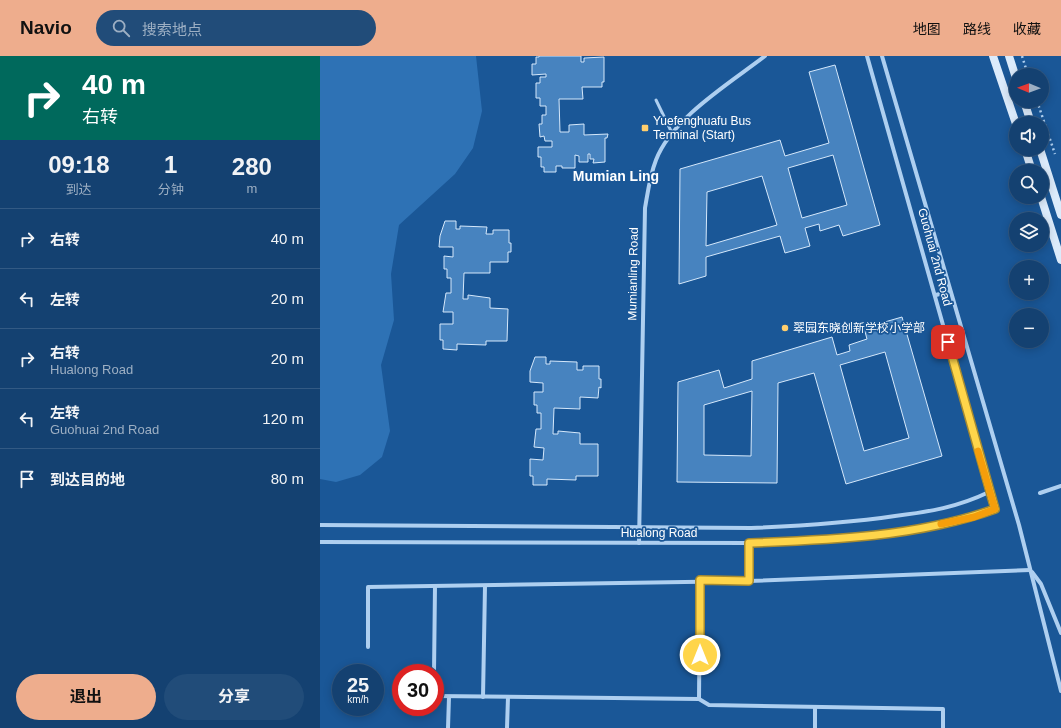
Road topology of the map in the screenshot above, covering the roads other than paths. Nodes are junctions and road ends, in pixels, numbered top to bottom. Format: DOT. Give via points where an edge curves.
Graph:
graph roads {
  1 [pos="765,56"];
  2 [pos="868,56"];
  3 [pos="882,56"];
  4 [pos="993,56"];
  5 [pos="1009,56"];
  6 [pos="1013,68"];
  7 [pos="656,100"];
  8 [pos="1013,116"];
  9 [pos="672,133"];
  10 [pos="1042,156"];
  11 [pos="1043,204"];
  12 [pos="1061,215"];
  13 [pos="1061,260"];
  14 [pos="950,291"];
  15 [pos="936,295"];
  16 [pos="1061,486"];
  17 [pos="989,492"];
  18 [pos="1040,493"];
  19 [pos="995,509"];
  20 [pos="320,525"];
  21 [pos="639,527"];
  22 [pos="320,542"];
  23 [pos="639,542"];
  24 [pos="749,543"];
  25 [pos="1030,570"];
  26 [pos="700,580"];
  27 [pos="749,581"];
  28 [pos="435,586"];
  29 [pos="485,586"];
  30 [pos="1061,633"];
  31 [pos="368,647"];
  32 [pos="434,664"];
  33 [pos="1061,691"];
  34 [pos="444,697"];
  35 [pos="449,697"];
  36 [pos="483,697"];
  37 [pos="508,698"];
  38 [pos="699,699"];
  39 [pos="815,707"];
  40 [pos="448,728"];
  41 [pos="507,728"];
  42 [pos="815,728"];
  43 [pos="943,728"];
  1 -- 9 [label="street, Mumianling Road" via="692,112"];
  2 -- 15 [label="street, Guohuai 2nd Road"];
  3 -- 14 [label="street, Guohuai 2nd Road"];
  4 -- 8 [label="street"];
  5 -- 6 [label="street"];
  7 -- 9 [label="lane"];
  9 -- 21 [label="street, Mumianling Road" via="656,159 645,208"];
  10 -- 12 [label="street"];
  11 -- 13 [label="street"];
  14 -- 15 [label="street"];
  14 -- 25 [label="street, Guohuai 2nd Road"];
  15 -- 17 [label="street, Guohuai 2nd Road"];
  16 -- 18 [label="street"];
  17 -- 19 [label="street, Guohuai 2nd Road"];
  17 -- 21 [label="street, Hualong Road" via="958,505 919,513 818,525 751,528"];
  19 -- 24 [label="street, Hualong Road" via="960,521 876,535"];
  20 -- 21 [label="street, Hualong Road"];
  21 -- 23 [label="street, Mumianling Road"];
  22 -- 23 [label="street, Hualong Road"];
  23 -- 24 [label="street, Hualong Road"];
  24 -- 27 [label="street"];
  25 -- 27 [label="street"];
  25 -- 30 [label="street" via="1041,584"];
  25 -- 33 [label="street, Guohuai 2nd Road"];
  26 -- 27 [label="street"];
  26 -- 29 [label="street"];
  26 -- 38 [label="street"];
  28 -- 29 [label="street"];
  28 -- 31 [label="street" via="368,587"];
  28 -- 32 [label="street"];
  29 -- 36 [label="street"];
  34 -- 35 [label="street"];
  35 -- 36 [label="street"];
  35 -- 40 [label="street"];
  36 -- 37 [label="street"];
  37 -- 38 [label="street"];
  37 -- 41 [label="street"];
  38 -- 39 [label="street" via="709,705"];
  39 -- 42 [label="street"];
  39 -- 43 [label="street" via="943,709"];
}
